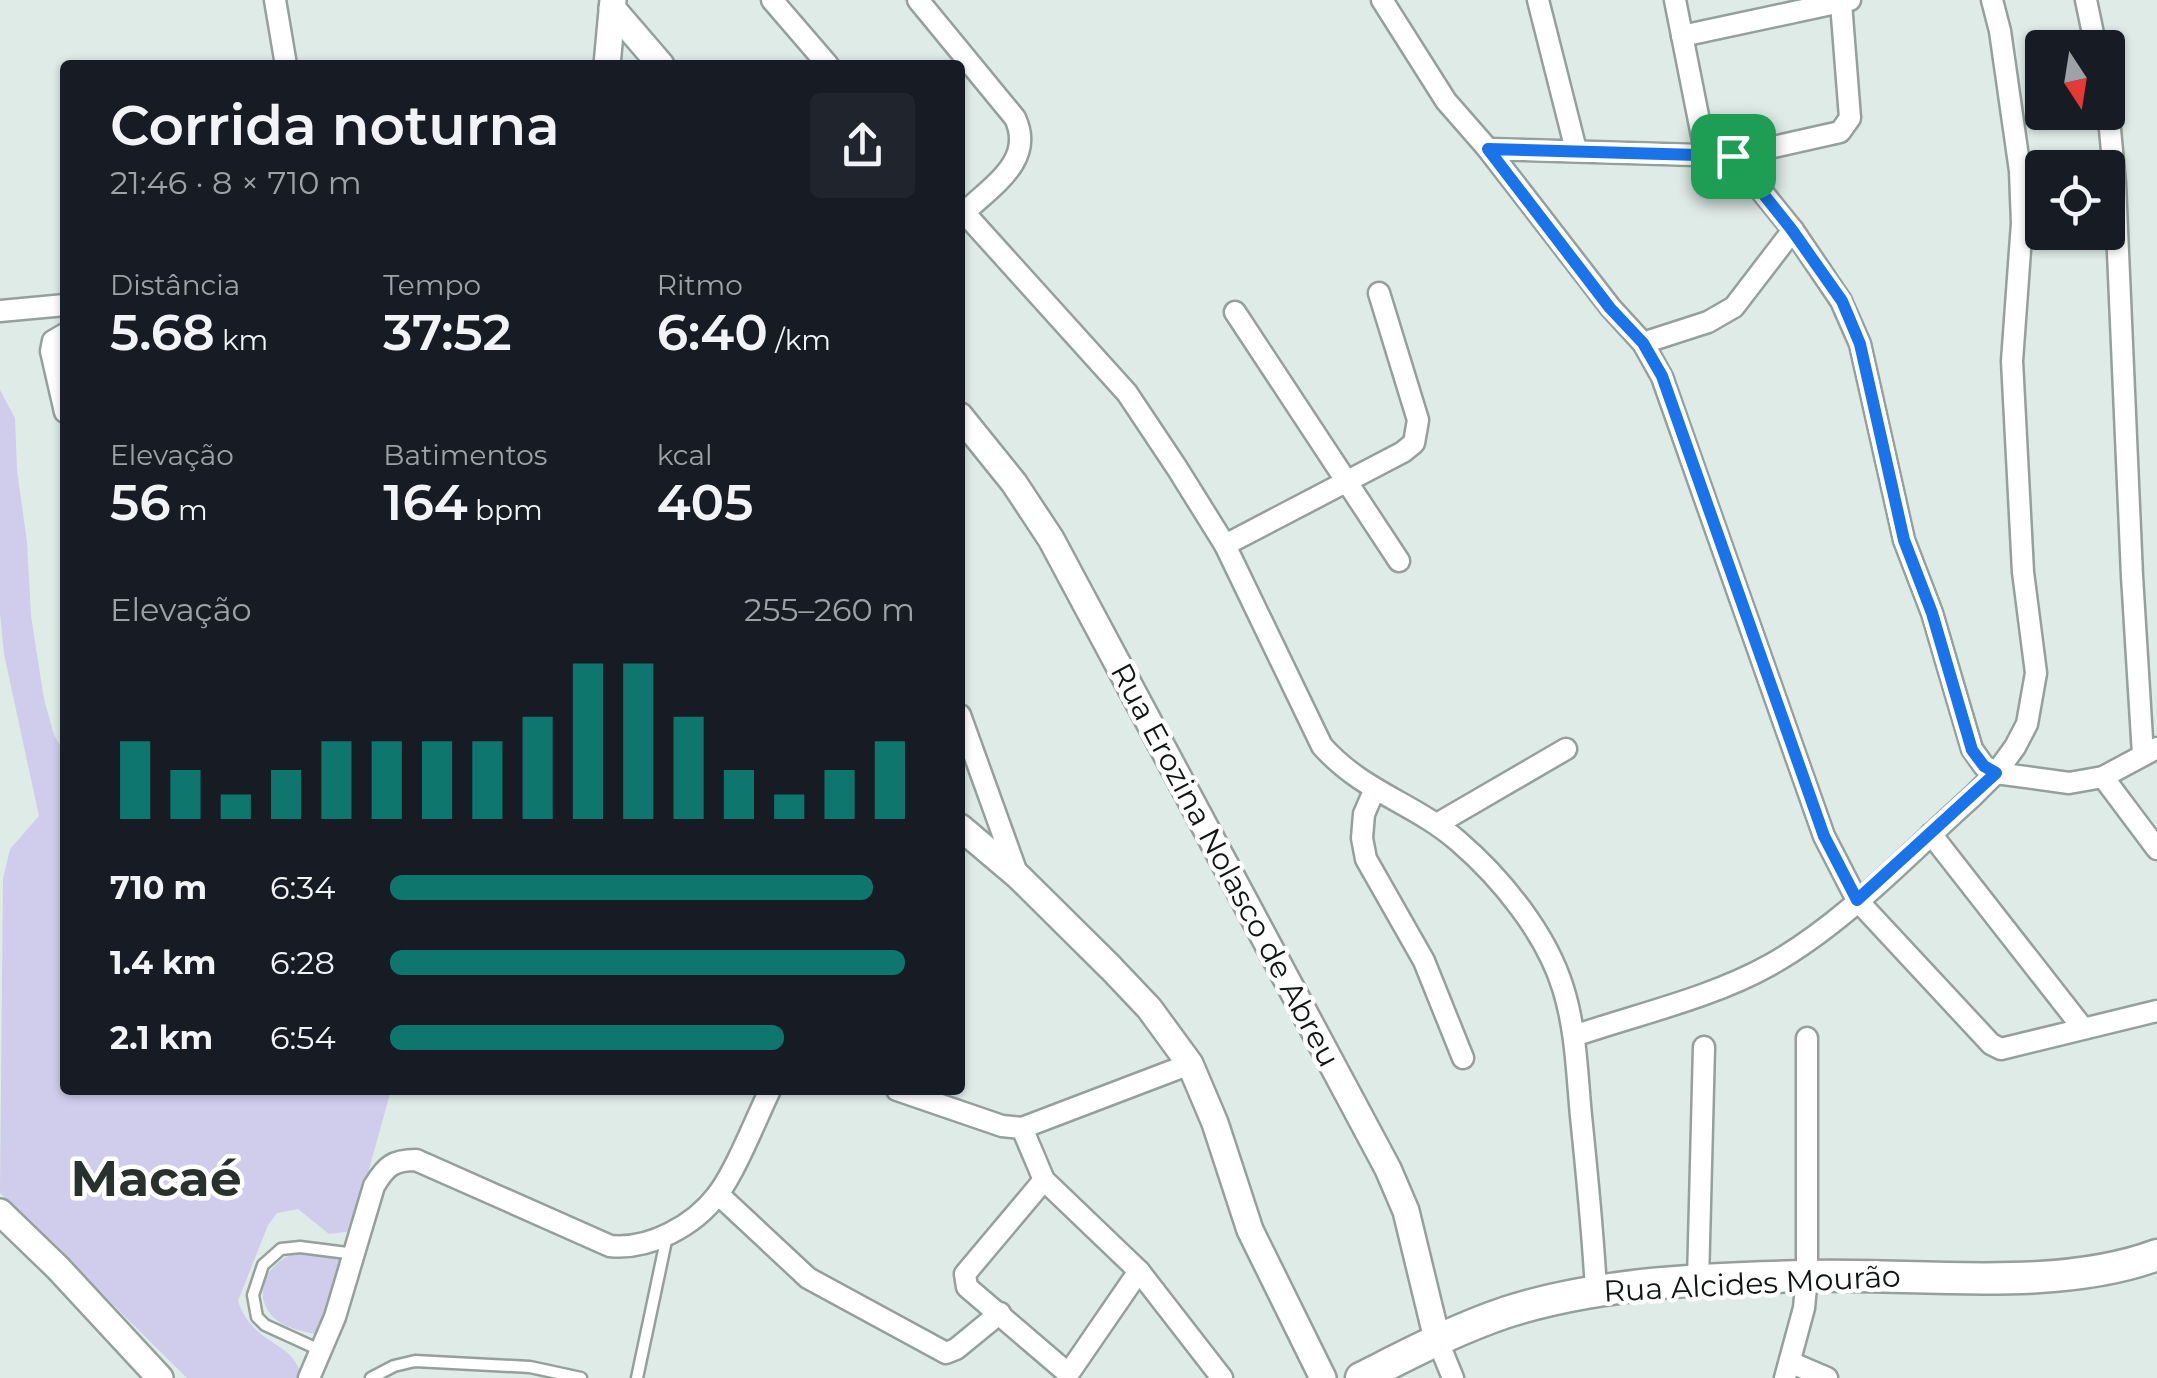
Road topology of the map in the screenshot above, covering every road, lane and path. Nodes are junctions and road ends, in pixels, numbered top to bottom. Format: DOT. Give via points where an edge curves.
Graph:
graph roads {
  1 [pos="275,0"];
  2 [pos="772,0"];
  3 [pos="918,0"];
  4 [pos="1382,0"];
  5 [pos="1538,0"];
  6 [pos="1674,0"];
  7 [pos="1992,0"];
  8 [pos="2086,0"];
  9 [pos="1846,1"];
  10 [pos="612,4"];
  11 [pos="2092,30"];
  12 [pos="1682,36"];
  13 [pos="285,60"];
  14 [pos="607,60"];
  15 [pos="656,60"];
  16 [pos="824,60"];
  17 [pos="2110,130"];
  18 [pos="1488,149"];
  19 [pos="1576,150"];
  20 [pos="1706,156"];
  21 [pos="1733,156"];
  22 [pos="965,208"];
  23 [pos="965,212"];
  24 [pos="1792,230"];
  25 [pos="1380,292"];
  26 [pos="60,305"];
  27 [pos="0,311"];
  28 [pos="1235,312"];
  29 [pos="60,337"];
  30 [pos="1643,343"];
  31 [pos="60,392"];
  32 [pos="965,431"];
  33 [pos="1346,482"];
  34 [pos="1225,545"];
  35 [pos="1400,561"];
  36 [pos="965,730"];
  37 [pos="1566,749"];
  38 [pos="2150,752"];
  39 [pos="1996,773"];
  40 [pos="2103,777"];
  41 [pos="1374,790"];
  42 [pos="1437,824"];
  43 [pos="965,832"];
  44 [pos="1930,834"];
  45 [pos="2157,850"];
  46 [pos="1018,876"];
  47 [pos="1857,900"];
  48 [pos="2157,1010"];
  49 [pos="2082,1027"];
  50 [pos="1574,1036"];
  51 [pos="1807,1038"];
  52 [pos="1704,1047"];
  53 [pos="1464,1058"];
  54 [pos="1190,1064"];
  55 [pos="768,1095"];
  56 [pos="927,1095"];
  57 [pos="1022,1128"];
  58 [pos="1044,1180"];
  59 [pos="718,1194"];
  60 [pos="0,1212"];
  61 [pos="668,1236"];
  62 [pos="355,1254"];
  63 [pos="2155,1259"];
  64 [pos="1139,1271"];
  65 [pos="1807,1276"];
  66 [pos="1698,1281"];
  67 [pos="1596,1291"];
  68 [pos="1000,1313"];
  69 [pos="1437,1339"];
  70 [pos="323,1352"];
  71 [pos="1789,1370"];
  72 [pos="160,1378"];
  73 [pos="310,1378"];
  74 [pos="371,1378"];
  75 [pos="580,1378"];
  76 [pos="638,1378"];
  77 [pos="1222,1378"];
  78 [pos="1323,1378"];
  79 [pos="1361,1378"];
  80 [pos="1452,1378"];
  81 [pos="1827,1378"];
  1 -- 13 [label="street"];
  2 -- 16 [label="street"];
  3 -- 22 [label="street" via="1023,134 1014,164"];
  4 -- 18 [label="street" via="1446,101"];
  5 -- 19 [label="street"];
  6 -- 12 [label="street"];
  7 -- 39 [label="street" via="2020,171 2012,361 2023,572 2036,673 2026,724"];
  8 -- 11 [label="street"];
  9 -- 12 [label="street"];
  9 -- 21 [label="street" via="1847,126"];
  10 -- 14 [label="street"];
  10 -- 15 [label="street"];
  12 -- 20 [label="street"];
  17 -- 38 [label="street" via="2131,556"];
  18 -- 19 [label="street"];
  18 -- 30 [label="street"];
  19 -- 20 [label="street"];
  20 -- 21 [label="street"];
  21 -- 24 [label="street"];
  23 -- 34 [label="street" via="1127,393"];
  24 -- 30 [label="street" via="1734,307"];
  24 -- 39 [label="street" via="1842,301 1860,344 1904,540 1972,750"];
  25 -- 33 [label="street" via="1418,432 1403,452"];
  26 -- 27 [label="street"];
  28 -- 33 [label="street"];
  29 -- 31 [label="street" via="50,351"];
  30 -- 47 [label="street" via="1662,376 1824,836"];
  32 -- 69 [label="street, Rua Erozina Nolasco de Abreu" via="1014,483 1051,539 1388,1168 1406,1211"];
  33 -- 34 [label="street"];
  33 -- 35 [label="street"];
  34 -- 41 [label="street" via="1322,746"];
  36 -- 46 [label="street"];
  37 -- 42 [label="street"];
  38 -- 40 [label="street"];
  39 -- 40 [label="street" via="2069,782"];
  39 -- 44 [label="street"];
  40 -- 45 [label="street"];
  41 -- 42 [label="street"];
  41 -- 53 [label="street" via="1364,814 1366,859 1424,961"];
  42 -- 50 [label="street" via="1512,898 1545,948"];
  43 -- 46 [label="street"];
  44 -- 47 [label="street"];
  44 -- 49 [label="street"];
  46 -- 54 [label="street" via="1149,1008"];
  47 -- 49 [label="street" via="1991,1044 2010,1048"];
  47 -- 50 [label="street" via="1766,968"];
  48 -- 49 [label="street"];
  50 -- 67 [label="street"];
  51 -- 65 [label="street"];
  52 -- 66 [label="street"];
  54 -- 57 [label="street"];
  54 -- 78 [label="street" via="1250,1230"];
  55 -- 59 [label="street"];
  56 -- 57 [label="street"];
  57 -- 58 [label="street"];
  58 -- 64 [label="street"];
  58 -- 68 [label="street" via="965,1274 967,1287"];
  59 -- 61 [label="street"];
  59 -- 68 [label="street" via="808,1278 941,1350 956,1349"];
  60 -- 72 [label="street"];
  61 -- 62 [label="street" via="610,1246 416,1160 396,1160 374,1186"];
  61 -- 76 [label="lane"];
  62 -- 70 [label="street"];
  62 -- 70 [label="lane" via="281,1249 263,1265 256,1317"];
  63 -- 65 [label="main road, Rua Alcides Mourão" via="2010,1277"];
  64 -- 68 [label="street" via="1071,1370"];
  64 -- 77 [label="street"];
  65 -- 66 [label="main road, Rua Alcides Mourão"];
  65 -- 71 [label="street"];
  66 -- 67 [label="main road, Rua Alcides Mourão"];
  67 -- 69 [label="main road, Rua Alcides Mourão" via="1509,1312"];
  69 -- 79 [label="main road, Rua Alcides Mourão"];
  69 -- 80 [label="street"];
  70 -- 73 [label="street"];
  71 -- 81 [label="street"];
  74 -- 75 [label="lane" via="415,1361 542,1368"];
}
